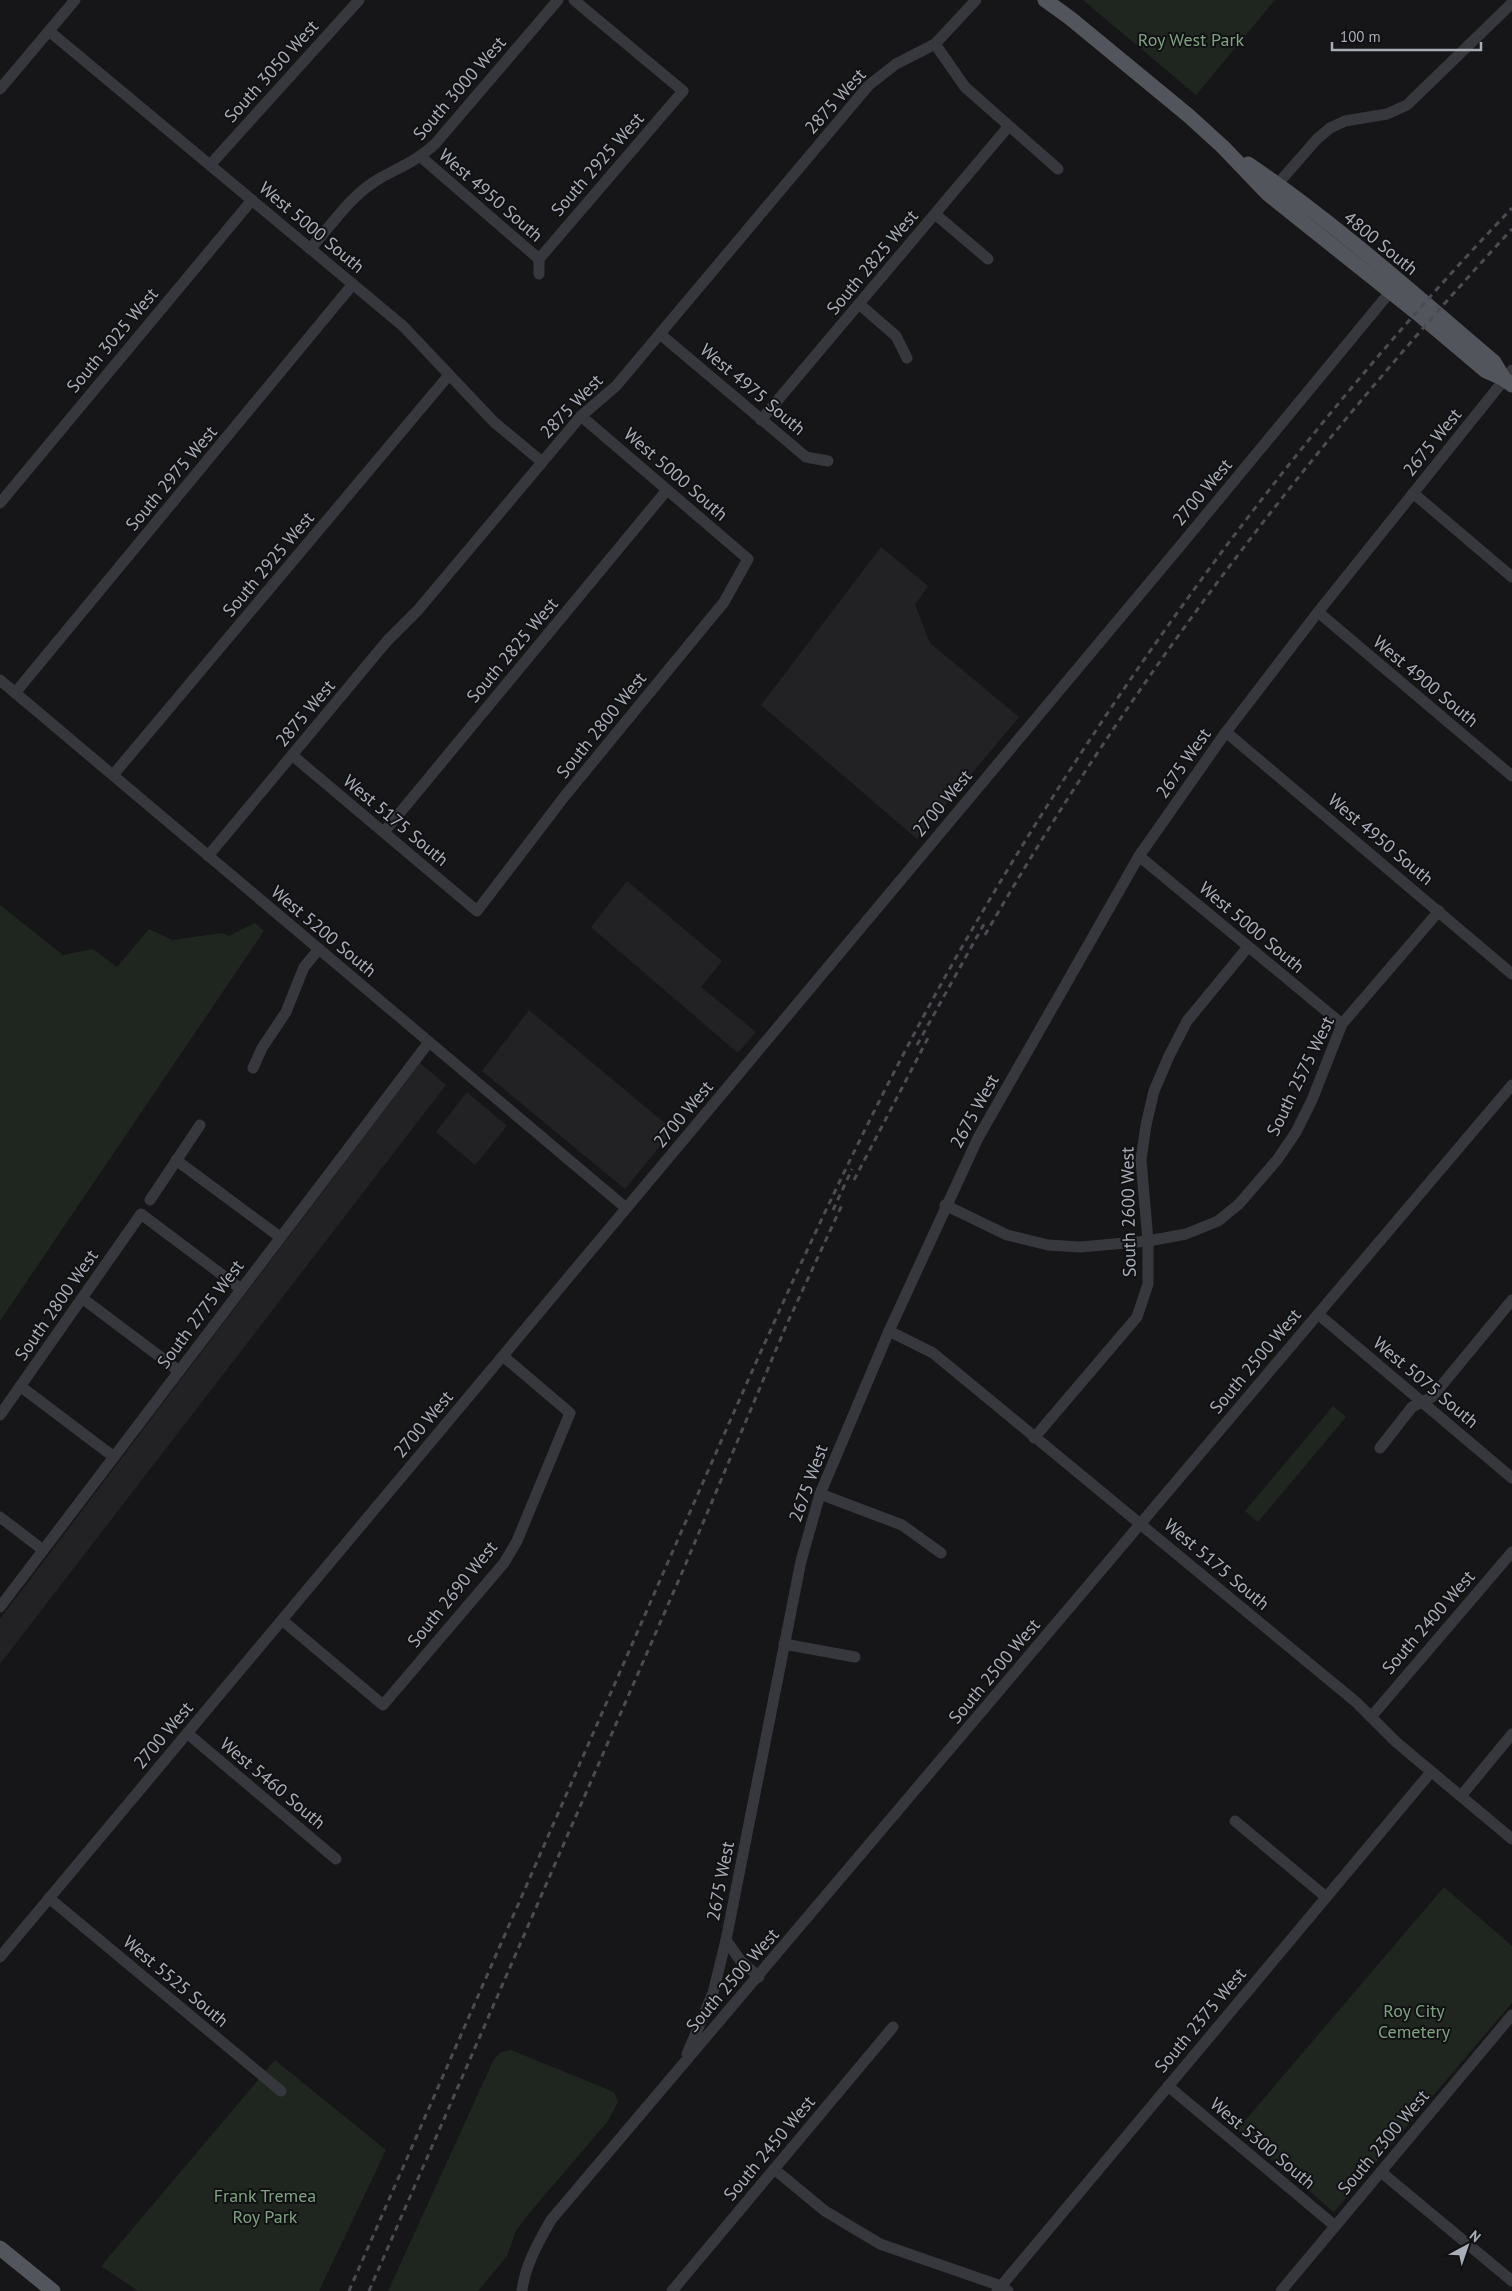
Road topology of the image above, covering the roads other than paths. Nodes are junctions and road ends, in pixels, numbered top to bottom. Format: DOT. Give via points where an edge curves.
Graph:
graph roads {
  1 [pos="74,0"];
  2 [pos="359,0"];
  3 [pos="558,0"];
  4 [pos="574,0"];
  5 [pos="976,0"];
  6 [pos="1045,0"];
  7 [pos="1060,0"];
  8 [pos="1512,3"];
  9 [pos="1070,18"];
  10 [pos="49,31"];
  11 [pos="935,44"];
  12 [pos="0,89"];
  13 [pos="1008,126"];
  14 [pos="1223,147"];
  15 [pos="421,157"];
  16 [pos="210,166"];
  17 [pos="1058,169"];
  18 [pos="1277,184"];
  19 [pos="252,200"];
  20 [pos="935,214"];
  21 [pos="1344,236"];
  22 [pos="310,249"];
  23 [pos="539,259"];
  24 [pos="988,259"];
  25 [pos="539,274"];
  26 [pos="353,284"];
  27 [pos="1390,292"];
  28 [pos="859,304"];
  29 [pos="660,334"];
  30 [pos="907,358"];
  31 [pos="449,375"];
  32 [pos="1509,378"];
  33 [pos="581,416"];
  34 [pos="761,420"];
  35 [pos="542,462"];
  36 [pos="828,462"];
  37 [pos="667,490"];
  38 [pos="1413,493"];
  39 [pos="0,503"];
  40 [pos="748,559"];
  41 [pos="1512,577"];
  42 [pos="1318,612"];
  43 [pos="0,680"];
  44 [pos="15,693"];
  45 [pos="1226,732"];
  46 [pos="292,755"];
  47 [pos="113,775"];
  48 [pos="1512,776"];
  49 [pos="384,832"];
  50 [pos="208,856"];
  51 [pos="1139,856"];
  52 [pos="477,911"];
  53 [pos="1439,911"];
  54 [pos="1248,947"];
  55 [pos="319,949"];
  56 [pos="1512,974"];
  57 [pos="1342,1024"];
  58 [pos="428,1042"];
  59 [pos="253,1068"];
  60 [pos="1512,1084"];
  61 [pos="200,1125"];
  62 [pos="176,1160"];
  63 [pos="150,1200"];
  64 [pos="945,1205"];
  65 [pos="626,1208"];
  66 [pos="280,1237"];
  67 [pos="1148,1241"];
  68 [pos="241,1289"];
  69 [pos="82,1298"];
  70 [pos="1512,1300"];
  71 [pos="1318,1314"];
  72 [pos="889,1331"];
  73 [pos="503,1356"];
  74 [pos="179,1371"];
  75 [pos="20,1386"];
  76 [pos="1423,1402"];
  77 [pos="0,1415"];
  78 [pos="1034,1438"];
  79 [pos="1380,1448"];
  80 [pos="114,1457"];
  81 [pos="1512,1478"];
  82 [pos="820,1494"];
  83 [pos="0,1517"];
  84 [pos="1140,1524"];
  85 [pos="43,1550"];
  86 [pos="1512,1552"];
  87 [pos="941,1554"];
  88 [pos="0,1607"];
  89 [pos="282,1620"];
  90 [pos="784,1644"];
  91 [pos="855,1657"];
  92 [pos="1371,1716"];
  93 [pos="187,1733"];
  94 [pos="1512,1734"];
  95 [pos="1431,1772"];
  96 [pos="1461,1796"];
  97 [pos="1235,1821"];
  98 [pos="1512,1839"];
  99 [pos="336,1859"];
  100 [pos="1326,1897"];
  101 [pos="49,1898"];
  102 [pos="726,1940"];
  103 [pos="0,1957"];
  104 [pos="759,1977"];
  105 [pos="1512,2015"];
  106 [pos="893,2027"];
  107 [pos="683,2065"];
  108 [pos="1168,2086"];
  109 [pos="281,2091"];
  110 [pos="774,2169"];
  111 [pos="1381,2172"];
  112 [pos="1335,2226"];
  113 [pos="0,2248"];
  114 [pos="1512,2281"];
  115 [pos="1002,2289"];
  116 [pos="53,2291"];
  117 [pos="522,2291"];
  118 [pos="672,2291"];
  119 [pos="1281,2291"];
  1 -- 10 [label="street"];
  2 -- 16 [label="street, South 3050 West"];
  3 -- 15 [label="street, South 3000 West"];
  4 -- 23 [label="street, South 2925 West" via="688,91"];
  5 -- 11 [label="street, 2875 West"];
  6 -- 9 [label="main road, 4800 South"];
  7 -- 9 [label="main road, 4800 South"];
  8 -- 18 [label="street" via="1407,105 1387,114 1345,121 1330,128"];
  9 -- 14 [label="main road, 4800 South"];
  10 -- 12 [label="street"];
  10 -- 16 [label="street, West 5000 South"];
  11 -- 13 [label="street" via="965,87"];
  11 -- 29 [label="street, 2875 West" via="896,64 869,86"];
  13 -- 17 [label="street"];
  13 -- 20 [label="street, South 2825 West"];
  14 -- 18 [label="main road, 4800 South"];
  14 -- 27 [label="main road, 4800 South" via="1268,194"];
  15 -- 22 [label="street, South 3000 West" via="373,183 357,196"];
  15 -- 23 [label="street, West 4950 South"];
  16 -- 19 [label="street, West 5000 South"];
  18 -- 21 [label="main road, 4800 South"];
  19 -- 22 [label="street, West 5000 South"];
  19 -- 39 [label="street, South 3025 West"];
  20 -- 24 [label="street"];
  20 -- 28 [label="street, South 2825 West"];
  21 -- 27 [label="main road"];
  21 -- 32 [label="main road, 4800 South"];
  22 -- 26 [label="street, West 5000 South"];
  23 -- 25 [label="street"];
  26 -- 31 [label="street, West 5000 South" via="403,326"];
  26 -- 44 [label="street, South 2975 West"];
  27 -- 32 [label="main road, 4800 South" via="1486,371"];
  27 -- 65 [label="street, 2700 West"];
  28 -- 30 [label="street" via="896,336"];
  28 -- 34 [label="street, South 2825 West"];
  29 -- 33 [label="street, 2875 West" via="616,386"];
  29 -- 34 [label="street, West 4975 South"];
  31 -- 35 [label="street, West 5000 South" via="494,422"];
  31 -- 47 [label="street, South 2925 West"];
  32 -- 38 [label="street, 2675 West"];
  33 -- 35 [label="street, 2875 West"];
  33 -- 37 [label="street, West 5000 South"];
  34 -- 36 [label="street, West 4975 South" via="806,457"];
  35 -- 46 [label="street, 2875 West"];
  37 -- 40 [label="street, West 5000 South"];
  37 -- 49 [label="street, South 2825 West"];
  38 -- 41 [label="street"];
  38 -- 42 [label="street, 2675 West"];
  40 -- 52 [label="street, South 2800 West" via="724,602 564,797"];
  42 -- 45 [label="street, 2675 West"];
  42 -- 48 [label="street, West 4900 South"];
  43 -- 44 [label="street, West 5200 South"];
  44 -- 47 [label="street, West 5200 South"];
  45 -- 51 [label="street, 2675 West"];
  45 -- 53 [label="street, West 4950 South"];
  46 -- 49 [label="street, West 5175 South"];
  46 -- 50 [label="street, 2875 West"];
  47 -- 50 [label="street, West 5200 South"];
  49 -- 52 [label="street, West 5175 South"];
  50 -- 55 [label="street, West 5200 South"];
  51 -- 54 [label="street, West 5000 South"];
  51 -- 64 [label="street, 2675 West" via="978,1138"];
  53 -- 56 [label="street, West 4950 South"];
  53 -- 57 [label="street, South 2575 West"];
  54 -- 57 [label="street, West 5000 South"];
  54 -- 67 [label="street, South 2600 West" via="1187,1022 1154,1092 1141,1160"];
  55 -- 58 [label="street, West 5200 South"];
  55 -- 59 [label="street" via="304,967 286,1012"];
  57 -- 67 [label="street, South 2575 West" via="1296,1132 1239,1204 1218,1221 1186,1234"];
  58 -- 65 [label="street, West 5200 South"];
  58 -- 66 [label="street, South 2775 West"];
  60 -- 71 [label="street, South 2500 West"];
  61 -- 62 [label="street"];
  62 -- 63 [label="street"];
  62 -- 66 [label="street"];
  64 -- 67 [label="street, South 2575 West" via="1007,1235 1048,1245 1080,1247"];
  64 -- 72 [label="street, 2675 West"];
  65 -- 73 [label="street, 2700 West"];
  66 -- 68 [label="street, South 2775 West"];
  67 -- 78 [label="street, South 2600 West" via="1148,1284 1137,1317"];
  68 -- 69 [label="street, South 2800 West" via="141,1214"];
  68 -- 74 [label="street, South 2775 West"];
  69 -- 74 [label="street"];
  69 -- 75 [label="street, South 2800 West"];
  70 -- 76 [label="street" via="1432,1397"];
  71 -- 76 [label="street, West 5075 South"];
  71 -- 84 [label="street, South 2500 West"];
  72 -- 78 [label="street, West 5175 South" via="933,1353"];
  72 -- 82 [label="street, 2675 West"];
  73 -- 89 [label="street, 2700 West"];
  73 -- 89 [label="street, South 2690 West" via="570,1413 517,1541 504,1563 383,1705"];
  74 -- 80 [label="street, South 2775 West"];
  75 -- 77 [label="street, South 2800 West"];
  75 -- 80 [label="street"];
  76 -- 79 [label="street" via="1412,1407"];
  76 -- 81 [label="street, West 5075 South"];
  78 -- 84 [label="street, West 5175 South"];
  80 -- 85 [label="street, South 2775 West"];
  82 -- 87 [label="street" via="902,1525"];
  82 -- 90 [label="street, 2675 West" via="800,1562"];
  83 -- 85 [label="street"];
  84 -- 92 [label="street, West 5175 South"];
  84 -- 104 [label="street, South 2500 West"];
  85 -- 88 [label="street, South 2775 West"];
  86 -- 92 [label="street, South 2400 West"];
  89 -- 93 [label="street, 2700 West"];
  90 -- 91 [label="street"];
  90 -- 102 [label="street, 2675 West"];
  92 -- 95 [label="street, West 5175 South"];
  93 -- 99 [label="street, West 5460 South"];
  93 -- 101 [label="street, 2700 West"];
  94 -- 96 [label="street"];
  95 -- 96 [label="street, West 5175 South"];
  95 -- 100 [label="street, South 2375 West"];
  96 -- 98 [label="street, West 5175 South"];
  97 -- 100 [label="street"];
  100 -- 108 [label="street, South 2375 West"];
  101 -- 103 [label="street, 2700 West"];
  101 -- 109 [label="street, West 5525 South"];
  102 -- 104 [label="street, 2675 West" via="740,1960"];
  102 -- 107 [label="street" via="713,1993"];
  104 -- 107 [label="street, South 2500 West"];
  105 -- 111 [label="street, South 2300 West"];
  106 -- 110 [label="street, South 2450 West"];
  107 -- 117 [label="street, South 2500 West" via="552,2220 536,2246"];
  108 -- 112 [label="street, West 5300 South"];
  108 -- 115 [label="street, South 2375 West"];
  110 -- 115 [label="street" via="825,2211 880,2244"];
  110 -- 118 [label="street, South 2450 West"];
  111 -- 112 [label="street, South 2300 West"];
  111 -- 114 [label="street"];
  112 -- 119 [label="street, South 2300 West"];
  113 -- 116 [label="main road"];
}
